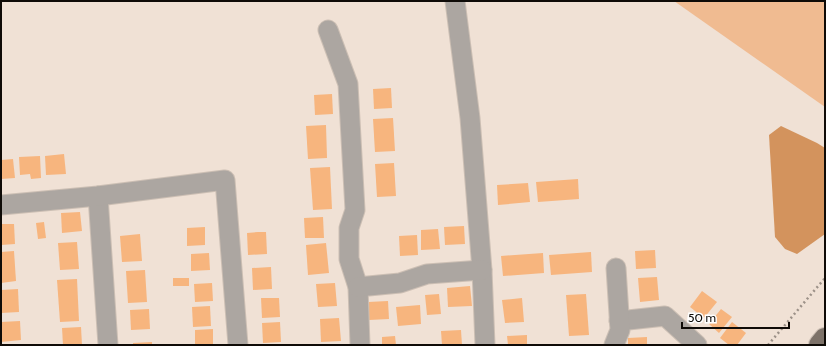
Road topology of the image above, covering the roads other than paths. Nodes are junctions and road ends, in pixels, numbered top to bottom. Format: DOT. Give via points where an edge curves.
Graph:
graph roads {
  1 [pos="455,1"];
  2 [pos="328,30"];
  3 [pos="98,196"];
  4 [pos="1,205"];
  5 [pos="616,268"];
  6 [pos="482,270"];
  7 [pos="358,287"];
  8 [pos="619,321"];
  9 [pos="825,339"];
  10 [pos="108,345"];
  11 [pos="238,345"];
  12 [pos="360,345"];
  13 [pos="485,345"];
  14 [pos="614,345"];
  15 [pos="697,345"];
  16 [pos="820,345"];
  1 -- 6 [label="street" via="470,118"];
  2 -- 7 [label="street" via="348,84 355,210 349,228 349,259"];
  3 -- 4 [label="street"];
  3 -- 10 [label="street"];
  3 -- 11 [label="street" via="225,180"];
  5 -- 8 [label="street"];
  6 -- 7 [label="street" via="427,274 400,283"];
  6 -- 13 [label="street"];
  7 -- 12 [label="street"];
  8 -- 14 [label="street" via="620,330"];
  8 -- 15 [label="street" via="665,316"];
  9 -- 16 [label="main road"];
}
